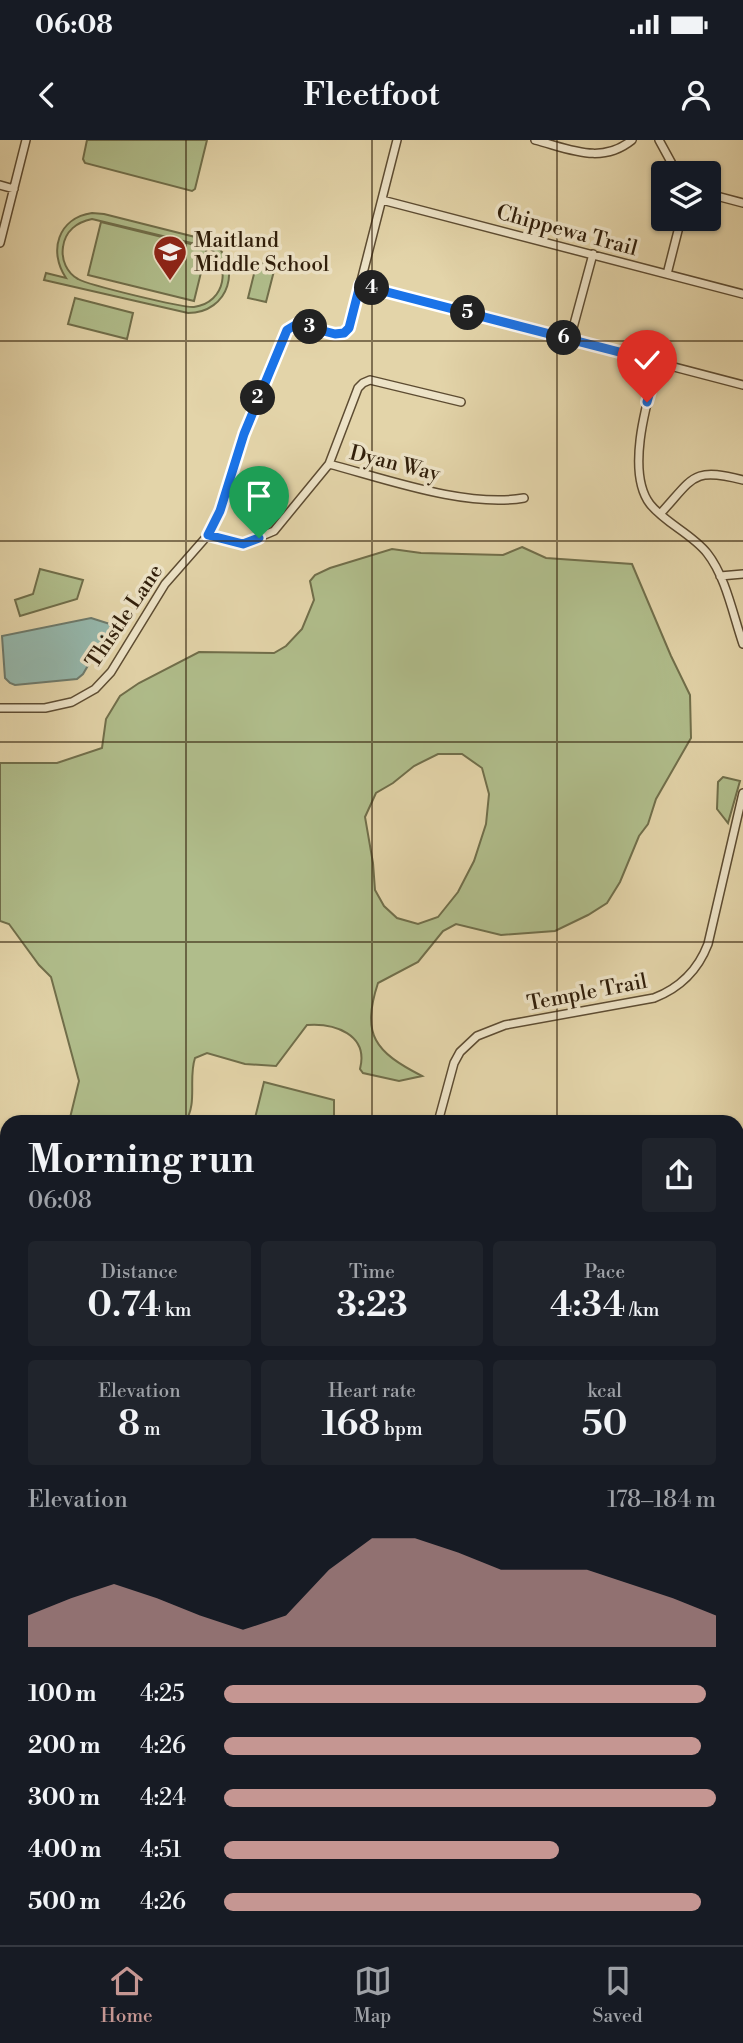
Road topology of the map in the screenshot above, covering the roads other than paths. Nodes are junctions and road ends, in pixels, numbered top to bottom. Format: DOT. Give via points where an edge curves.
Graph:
graph roads {
  1 [pos="26,140"];
  2 [pos="397,140"];
  3 [pos="535,140"];
  4 [pos="632,140"];
  5 [pos="659,140"];
  6 [pos="670,161"];
  7 [pos="0,185"];
  8 [pos="14,188"];
  9 [pos="721,197"];
  10 [pos="382,200"];
  11 [pos="743,203"];
  12 [pos="678,231"];
  13 [pos="0,243"];
  14 [pos="593,254"];
  15 [pos="667,274"];
  16 [pos="360,285"];
  17 [pos="743,294"];
  18 [pos="570,339"];
  19 [pos="658,362"];
  20 [pos="743,385"];
  21 [pos="461,402"];
  22 [pos="329,464"];
  23 [pos="743,480"];
  24 [pos="524,498"];
  25 [pos="661,513"];
  26 [pos="208,535"];
  27 [pos="743,574"];
  28 [pos="719,576"];
  29 [pos="743,643"];
  30 [pos="0,708"];
  31 [pos="743,793"];
  32 [pos="441,1115"];
  1 -- 8 [label="street"];
  2 -- 10 [label="street, Thistle Lane"];
  3 -- 4 [label="street" via="601,155 620,150"];
  5 -- 6 [label="street"];
  7 -- 8 [label="street"];
  8 -- 13 [label="street"];
  9 -- 11 [label="street"];
  10 -- 14 [label="street, Chippewa Trail"];
  10 -- 16 [label="street, Thistle Lane"];
  12 -- 15 [label="street"];
  14 -- 15 [label="street, Chippewa Trail"];
  14 -- 18 [label="street"];
  15 -- 17 [label="street, Chippewa Trail"];
  16 -- 18 [label="street"];
  16 -- 26 [label="street, Thistle Lane" via="344,333 297,324 287,330"];
  18 -- 19 [label="street"];
  19 -- 20 [label="street"];
  19 -- 25 [label="street" via="642,425 639,470 642,489"];
  21 -- 22 [label="street" via="370,380 363,383"];
  22 -- 24 [label="street, Dyan Way" via="455,496"];
  22 -- 26 [label="street, Dyan Way" via="274,531 243,544"];
  23 -- 25 [label="street" via="702,474"];
  25 -- 28 [label="street" via="707,553"];
  26 -- 30 [label="street, Thistle Lane" via="165,584 95,689 72,702 45,708"];
  27 -- 28 [label="street"];
  28 -- 29 [label="street"];
  31 -- 32 [label="street, Temple Trail" via="708,944 687,978 662,995 636,1003 485,1032 457,1056"];
}
